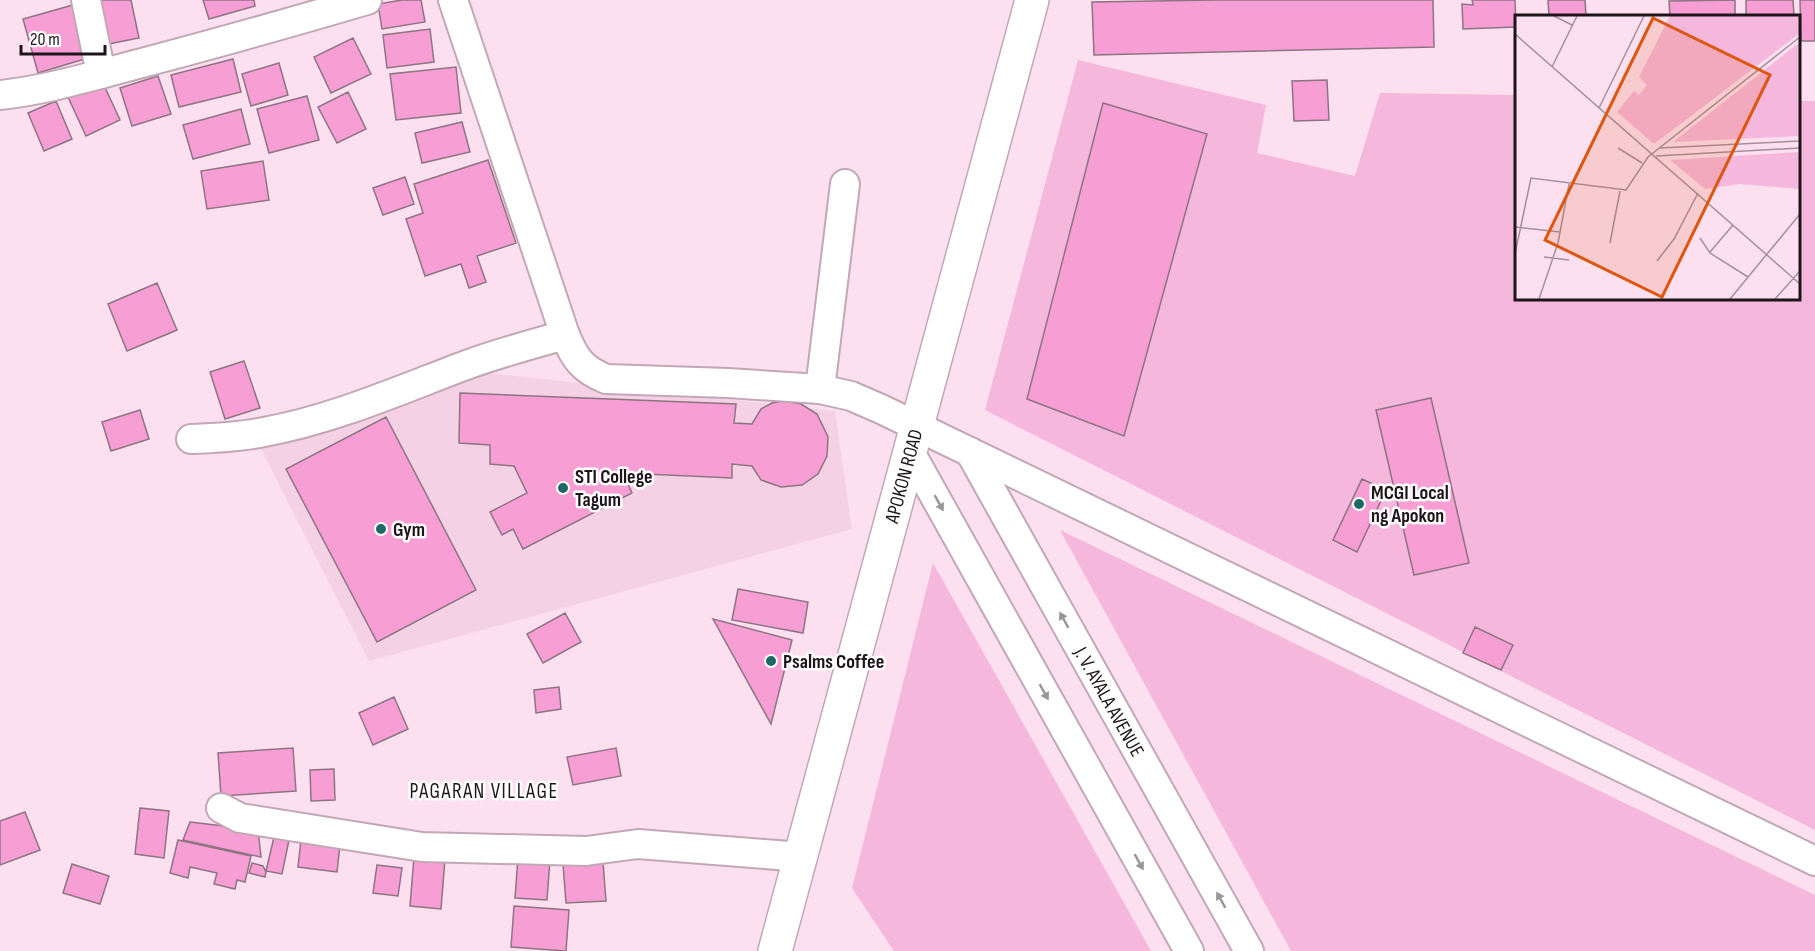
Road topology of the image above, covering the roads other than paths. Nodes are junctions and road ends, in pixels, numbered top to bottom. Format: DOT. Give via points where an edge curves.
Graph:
graph roads {
  1 [pos="86,0"];
  2 [pos="367,0"];
  3 [pos="453,0"];
  4 [pos="1032,0"];
  5 [pos="101,74"];
  6 [pos="0,95"];
  7 [pos="845,184"];
  8 [pos="565,335"];
  9 [pos="820,389"];
  10 [pos="191,439"];
  11 [pos="914,439"];
  12 [pos="970,452"];
  13 [pos="221,808"];
  14 [pos="802,856"];
  15 [pos="1815,861"];
  16 [pos="775,951"];
  17 [pos="1189,951"];
  18 [pos="1249,951"];
  1 -- 5 [label="street"];
  2 -- 5 [label="street"];
  3 -- 8 [label="street"];
  4 -- 11 [label="highway, APOKON ROAD"];
  5 -- 6 [label="street" via="25,93"];
  7 -- 9 [label="street"];
  8 -- 9 [label="street" via="582,365 606,379"];
  8 -- 10 [label="street" via="503,352 366,403 299,423 266,432"];
  9 -- 11 [label="street" via="851,396"];
  11 -- 12 [label="street"];
  11 -- 14 [label="highway, APOKON ROAD"];
  11 -- 17 [label="street, one-way"];
  12 -- 15 [label="street"];
  18 -- 12 [label="street, J. V. AYALA AVENUE, one-way"];
  13 -- 14 [label="street" via="240,818 422,847 585,851 638,844"];
  14 -- 16 [label="highway, APOKON ROAD"];
}
